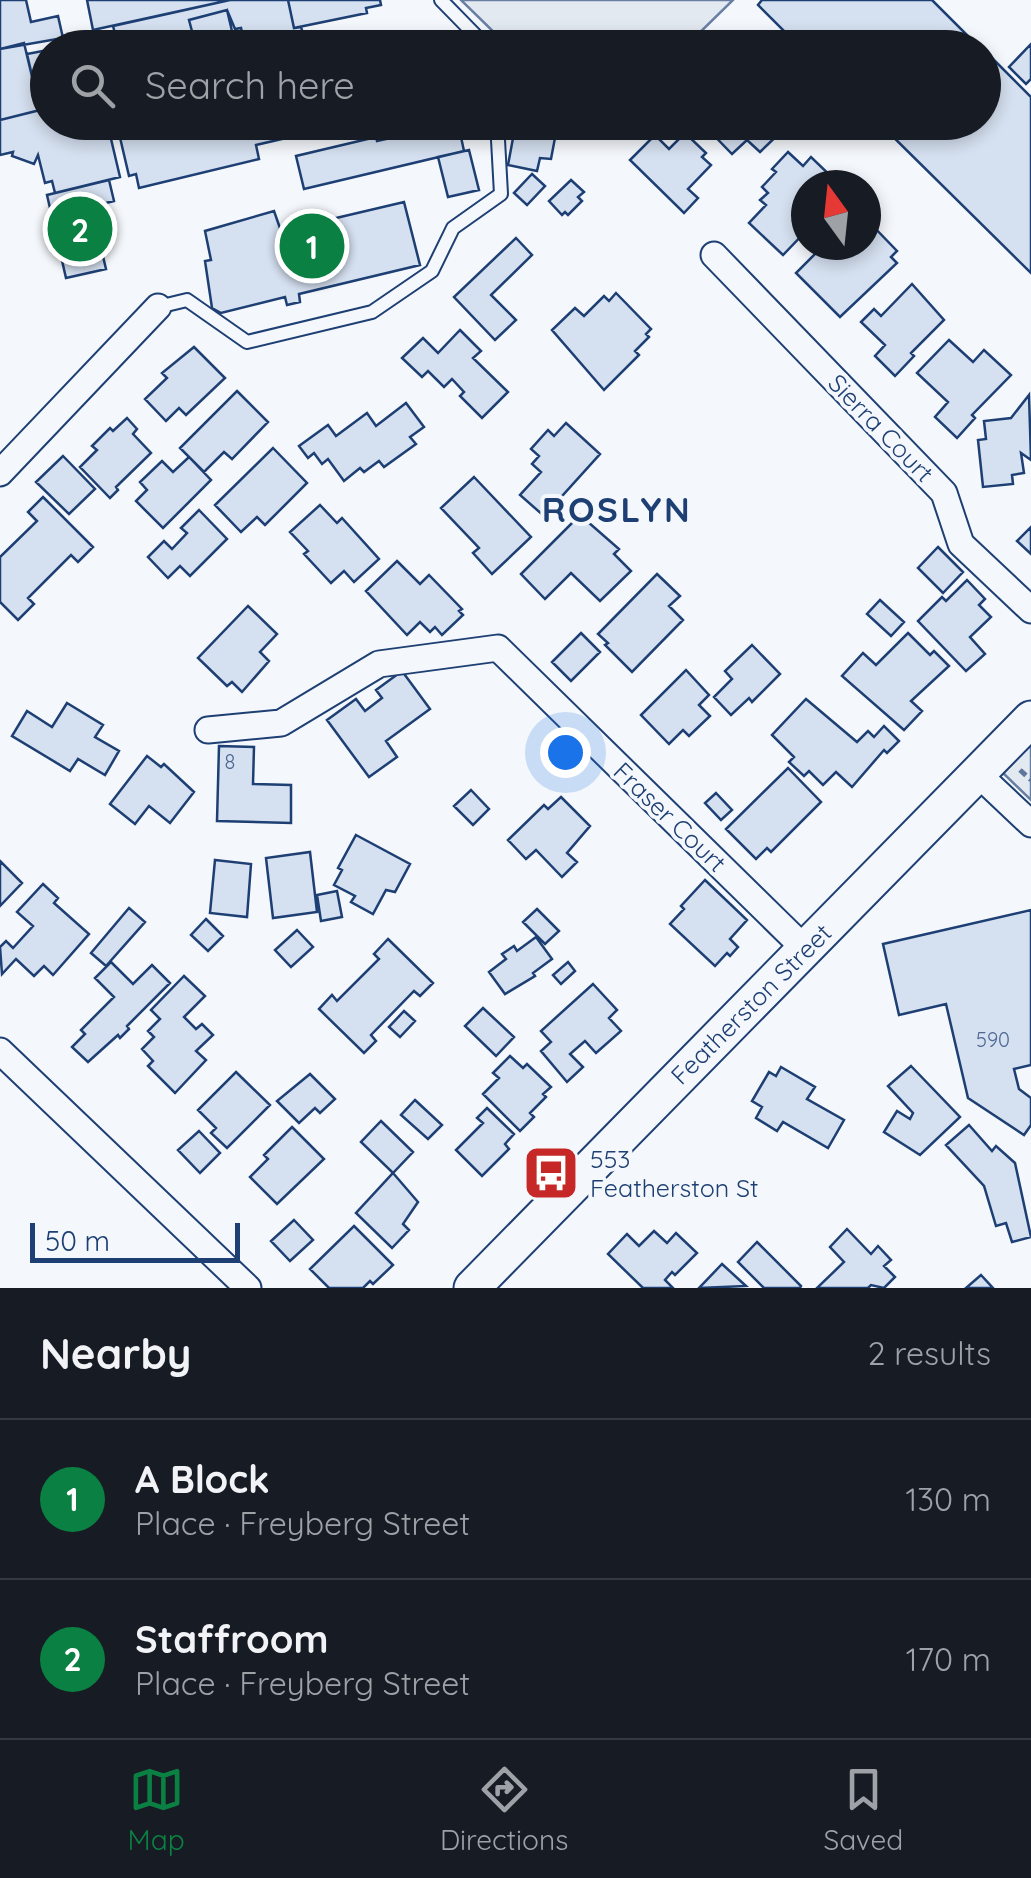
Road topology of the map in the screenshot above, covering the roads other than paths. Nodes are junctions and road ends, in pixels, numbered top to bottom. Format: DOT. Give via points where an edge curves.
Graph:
graph roads {
  1 [pos="441,0"];
  2 [pos="470,30"];
  3 [pos="498,140"];
  4 [pos="714,255"];
  5 [pos="158,306"];
  6 [pos="0,473"];
  7 [pos="1031,610"];
  8 [pos="1031,720"];
  9 [pos="208,730"];
  10 [pos="978,774"];
  11 [pos="1031,824"];
  12 [pos="805,949"];
  13 [pos="0,1051"];
  14 [pos="248,1288"];
  15 [pos="472,1288"];
  1 -- 2 [label="lane"];
  3 -- 5 [label="lane" via="502,194 453,228 432,272 372,312 247,342 187,300"];
  4 -- 7 [label="street, Sierra Court" via="944,493 961,544"];
  5 -- 6 [label="street"];
  8 -- 10 [label="main road, Featherston Street"];
  9 -- 12 [label="street, Fraser Court" via="280,723 379,664 498,648"];
  10 -- 11 [label="street"];
  10 -- 12 [label="main road, Featherston Street"];
  12 -- 15 [label="main road, Featherston Street"];
  13 -- 14 [label="street"];
}
